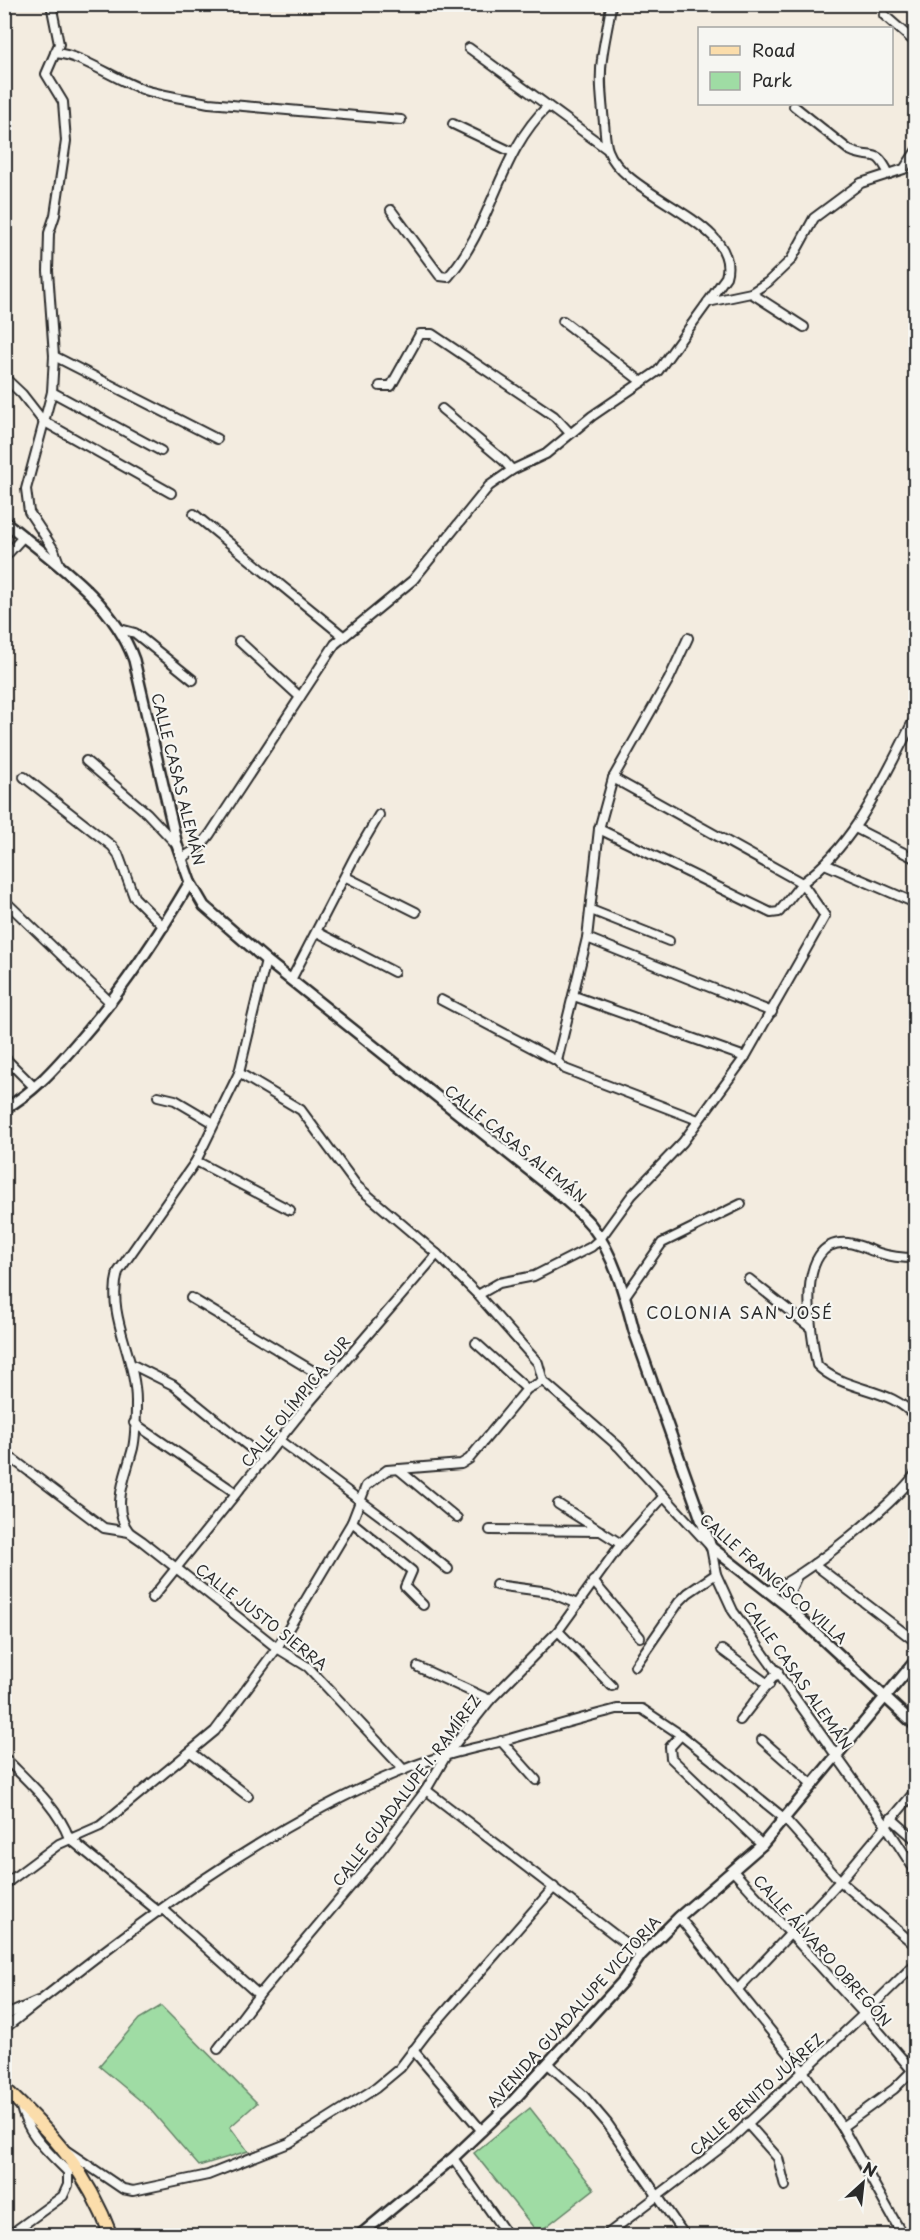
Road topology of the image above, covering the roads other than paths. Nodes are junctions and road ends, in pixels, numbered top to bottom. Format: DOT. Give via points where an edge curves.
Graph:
graph roads {
  1 [pos="51,4"];
  2 [pos="611,4"];
  3 [pos="884,15"];
  4 [pos="915,43"];
  5 [pos="469,48"];
  6 [pos="55,53"];
  7 [pos="548,106"];
  8 [pos="794,106"];
  9 [pos="401,120"];
  10 [pos="453,124"];
  11 [pos="607,149"];
  12 [pos="915,151"];
  13 [pos="512,152"];
  14 [pos="889,174"];
  15 [pos="391,210"];
  16 [pos="751,293"];
  17 [pos="708,302"];
  18 [pos="562,321"];
  19 [pos="804,327"];
  20 [pos="54,356"];
  21 [pos="4,378"];
  22 [pos="642,382"];
  23 [pos="380,386"];
  24 [pos="52,392"];
  25 [pos="442,409"];
  26 [pos="43,422"];
  27 [pos="570,434"];
  28 [pos="217,439"];
  29 [pos="161,451"];
  30 [pos="512,470"];
  31 [pos="171,494"];
  32 [pos="194,514"];
  33 [pos="4,521"];
  34 [pos="23,537"];
  35 [pos="4,558"];
  36 [pos="60,568"];
  37 [pos="120,629"];
  38 [pos="343,636"];
  39 [pos="688,638"];
  40 [pos="239,641"];
  41 [pos="193,680"];
  42 [pos="300,698"];
  43 [pos="915,716"];
  44 [pos="86,761"];
  45 [pos="24,777"];
  46 [pos="613,778"];
  47 [pos="379,815"];
  48 [pos="855,828"];
  49 [pos="599,829"];
  50 [pos="177,845"];
  51 [pos="182,858"];
  52 [pos="915,859"];
  53 [pos="827,865"];
  54 [pos="346,877"];
  55 [pos="190,882"];
  56 [pos="802,883"];
  57 [pos="4,900"];
  58 [pos="913,902"];
  59 [pos="591,910"];
  60 [pos="416,912"];
  61 [pos="164,927"];
  62 [pos="317,932"];
  63 [pos="587,938"];
  64 [pos="669,941"];
  65 [pos="266,960"];
  66 [pos="394,972"];
  67 [pos="291,980"];
  68 [pos="574,996"];
  69 [pos="441,1000"];
  70 [pos="111,1003"];
  71 [pos="772,1012"];
  72 [pos="4,1057"];
  73 [pos="745,1057"];
  74 [pos="557,1061"];
  75 [pos="239,1073"];
  76 [pos="34,1087"];
  77 [pos="158,1096"];
  78 [pos="4,1109"];
  79 [pos="698,1120"];
  80 [pos="214,1123"];
  81 [pos="196,1161"];
  82 [pos="741,1204"];
  83 [pos="290,1210"];
  84 [pos="600,1239"];
  85 [pos="436,1254"];
  86 [pos="915,1258"];
  87 [pos="749,1279"];
  88 [pos="478,1295"];
  89 [pos="625,1296"];
  90 [pos="191,1298"];
  91 [pos="811,1328"];
  92 [pos="476,1343"];
  93 [pos="131,1364"];
  94 [pos="328,1380"];
  95 [pos="543,1381"];
  96 [pos="527,1389"];
  97 [pos="915,1418"];
  98 [pos="135,1423"];
  99 [pos="280,1441"];
  100 [pos="4,1456"];
  101 [pos="264,1459"];
  102 [pos="398,1469"];
  103 [pos="915,1473"];
  104 [pos="236,1493"];
  105 [pos="664,1496"];
  106 [pos="359,1500"];
  107 [pos="558,1504"];
  108 [pos="457,1518"];
  109 [pos="351,1522"];
  110 [pos="490,1530"];
  111 [pos="601,1531"];
  112 [pos="129,1532"];
  113 [pos="621,1544"];
  114 [pos="711,1547"];
  115 [pos="814,1564"];
  116 [pos="175,1565"];
  117 [pos="448,1569"];
  118 [pos="716,1574"];
  119 [pos="798,1575"];
  120 [pos="592,1581"];
  121 [pos="496,1585"];
  122 [pos="768,1591"];
  123 [pos="152,1598"];
  124 [pos="577,1604"];
  125 [pos="423,1605"];
  126 [pos="789,1608"];
  127 [pos="558,1631"];
  128 [pos="640,1637"];
  129 [pos="915,1642"];
  130 [pos="277,1648"];
  131 [pos="722,1650"];
  132 [pos="915,1660"];
  133 [pos="635,1666"];
  134 [pos="418,1667"];
  135 [pos="777,1671"];
  136 [pos="769,1685"];
  137 [pos="612,1686"];
  138 [pos="886,1698"];
  139 [pos="490,1701"];
  140 [pos="740,1720"];
  141 [pos="915,1725"];
  142 [pos="681,1735"];
  143 [pos="762,1740"];
  144 [pos="501,1741"];
  145 [pos="192,1753"];
  146 [pos="447,1754"];
  147 [pos="837,1756"];
  148 [pos="4,1757"];
  149 [pos="404,1770"];
  150 [pos="536,1780"];
  151 [pos="813,1785"];
  152 [pos="426,1790"];
  153 [pos="915,1790"];
  154 [pos="248,1796"];
  155 [pos="785,1819"];
  156 [pos="888,1821"];
  157 [pos="69,1838"];
  158 [pos="915,1840"];
  159 [pos="762,1845"];
  160 [pos="733,1871"];
  161 [pos="915,1872"];
  162 [pos="840,1881"];
  163 [pos="4,1885"];
  164 [pos="554,1887"];
  165 [pos="161,1911"];
  166 [pos="679,1917"];
  167 [pos="790,1935"];
  168 [pos="915,1946"];
  169 [pos="641,1955"];
  170 [pos="915,1962"];
  171 [pos="738,1989"];
  172 [pos="259,1995"];
  173 [pos="38,2001"];
  174 [pos="864,2014"];
  175 [pos="4,2016"];
  176 [pos="4,2029"];
  177 [pos="218,2049"];
  178 [pos="413,2050"];
  179 [pos="548,2064"];
  180 [pos="803,2071"];
  181 [pos="914,2072"];
  182 [pos="4,2088"];
  183 [pos="20,2103"];
  184 [pos="747,2123"];
  185 [pos="842,2127"];
  186 [pos="482,2131"];
  187 [pos="66,2150"];
  188 [pos="453,2158"];
  189 [pos="785,2186"];
  190 [pos="659,2196"];
  191 [pos="8,2235"];
  192 [pos="111,2235"];
  193 [pos="359,2235"];
  194 [pos="508,2235"];
  195 [pos="605,2235"];
  196 [pos="685,2235"];
  197 [pos="903,2235"];
  1 -- 6 [label="street" via="58,44"];
  2 -- 11 [label="street" via="601,61"];
  3 -- 4 [label="street"];
  5 -- 7 [label="street"];
  6 -- 9 [label="street" via="145,90 177,97"];
  6 -- 20 [label="street" via="46,74 63,102 66,141 49,233"];
  7 -- 11 [label="street"];
  7 -- 13 [label="street"];
  8 -- 14 [label="street" via="849,150 879,157"];
  10 -- 13 [label="street"];
  11 -- 17 [label="street" via="624,173 696,222 722,247 729,266"];
  12 -- 14 [label="street" via="904,169"];
  13 -- 15 [label="street" via="467,253 448,277 440,276"];
  14 -- 16 [label="street" via="861,183 814,218 791,260"];
  16 -- 17 [label="street"];
  16 -- 19 [label="street"];
  17 -- 22 [label="street" via="658,370"];
  18 -- 22 [label="street"];
  20 -- 24 [label="street"];
  20 -- 28 [label="street"];
  21 -- 26 [label="street"];
  22 -- 27 [label="street"];
  23 -- 27 [label="street" via="391,386 420,334 432,334 554,416"];
  24 -- 26 [label="street"];
  24 -- 29 [label="street"];
  25 -- 30 [label="street"];
  26 -- 31 [label="street"];
  26 -- 36 [label="street" via="26,500"];
  27 -- 30 [label="street" via="546,454"];
  30 -- 38 [label="street" via="477,498 413,580"];
  32 -- 38 [label="street"];
  33 -- 34 [label="street, CALLE CASAS ALEMÁN"];
  34 -- 35 [label="street"];
  34 -- 36 [label="street, CALLE CASAS ALEMÁN"];
  36 -- 37 [label="street, CALLE CASAS ALEMÁN" via="99,602"];
  37 -- 41 [label="street" via="135,633"];
  37 -- 50 [label="street, CALLE CASAS ALEMÁN" via="134,660"];
  38 -- 42 [label="street"];
  39 -- 46 [label="street"];
  40 -- 42 [label="street"];
  42 -- 51 [label="street" via="210,834 200,847"];
  43 -- 48 [label="street"];
  44 -- 50 [label="street" via="147,813"];
  45 -- 61 [label="street" via="112,846 134,897"];
  46 -- 49 [label="street"];
  46 -- 56 [label="street"];
  47 -- 54 [label="street"];
  48 -- 52 [label="street"];
  48 -- 53 [label="street"];
  49 -- 56 [label="street" via="771,913 779,912"];
  49 -- 59 [label="street"];
  50 -- 51 [label="street, CALLE CASAS ALEMÁN"];
  51 -- 55 [label="street, CALLE CASAS ALEMÁN"];
  53 -- 56 [label="street"];
  53 -- 58 [label="street"];
  54 -- 60 [label="street"];
  54 -- 62 [label="street"];
  55 -- 61 [label="street"];
  55 -- 65 [label="street, CALLE CASAS ALEMÁN" via="204,906"];
  56 -- 71 [label="street" via="825,916"];
  57 -- 70 [label="street"];
  59 -- 63 [label="street"];
  59 -- 64 [label="street"];
  61 -- 70 [label="street"];
  62 -- 66 [label="street"];
  62 -- 67 [label="street"];
  63 -- 68 [label="street"];
  63 -- 71 [label="street"];
  65 -- 67 [label="street, CALLE CASAS ALEMÁN"];
  65 -- 75 [label="street"];
  67 -- 84 [label="street, CALLE CASAS ALEMÁN" via="554,1190 591,1225"];
  68 -- 73 [label="street"];
  68 -- 74 [label="street"];
  69 -- 74 [label="street"];
  70 -- 76 [label="street" via="53,1071"];
  71 -- 73 [label="street"];
  72 -- 76 [label="street"];
  73 -- 79 [label="street"];
  74 -- 79 [label="street" via="565,1070"];
  75 -- 80 [label="street"];
  75 -- 85 [label="street, CALLE FRANCISCO VILLA" via="301,1110 357,1186"];
  76 -- 78 [label="street"];
  77 -- 80 [label="street" via="175,1100"];
  79 -- 84 [label="street" via="683,1142 632,1195"];
  80 -- 81 [label="street"];
  81 -- 83 [label="street"];
  81 -- 93 [label="street" via="118,1272 113,1290 115,1308"];
  82 -- 89 [label="street" via="662,1243"];
  84 -- 88 [label="street" via="534,1276 499,1283"];
  84 -- 89 [label="street, CALLE CASAS ALEMÁN"];
  85 -- 88 [label="street, CALLE FRANCISCO VILLA"];
  85 -- 94 [label="street, CALLE OLÍMPICA SUR"];
  86 -- 91 [label="street" via="891,1256 846,1242 826,1248 812,1272"];
  87 -- 91 [label="street"];
  88 -- 95 [label="street, CALLE FRANCISCO VILLA" via="538,1363"];
  89 -- 114 [label="street, CALLE CASAS ALEMÁN"];
  90 -- 94 [label="street"];
  91 -- 97 [label="street" via="817,1365 824,1372 900,1402"];
  92 -- 96 [label="street"];
  93 -- 98 [label="street"];
  93 -- 101 [label="street" via="173,1385"];
  94 -- 99 [label="street, CALLE OLÍMPICA SUR"];
  95 -- 96 [label="street"];
  95 -- 105 [label="street, CALLE FRANCISCO VILLA" via="619,1447"];
  96 -- 102 [label="street" via="469,1459 460,1464"];
  98 -- 104 [label="street"];
  98 -- 112 [label="street" via="134,1446 121,1487 120,1514"];
  99 -- 101 [label="street, CALLE OLÍMPICA SUR"];
  99 -- 106 [label="street"];
  100 -- 112 [label="street" via="104,1528"];
  101 -- 104 [label="street, CALLE OLÍMPICA SUR"];
  102 -- 106 [label="street" via="377,1475"];
  102 -- 108 [label="street"];
  103 -- 115 [label="street" via="886,1506"];
  104 -- 116 [label="street, CALLE OLÍMPICA SUR"];
  105 -- 113 [label="street, CALLE GUADALUPE I. RAMÍREZ"];
  105 -- 114 [label="street, CALLE FRANCISCO VILLA"];
  106 -- 109 [label="street"];
  106 -- 117 [label="street"];
  107 -- 111 [label="street"];
  109 -- 125 [label="street" via="412,1571 405,1587"];
  109 -- 130 [label="street"];
  110 -- 111 [label="street"];
  111 -- 113 [label="street"];
  112 -- 116 [label="street, CALLE JUSTO SIERRA"];
  113 -- 120 [label="street, CALLE GUADALUPE I. RAMÍREZ"];
  114 -- 118 [label="street, CALLE CASAS ALEMÁN"];
  114 -- 122 [label="street, CALLE FRANCISCO VILLA"];
  115 -- 119 [label="street"];
  115 -- 129 [label="street"];
  116 -- 123 [label="street, CALLE OLÍMPICA SUR"];
  116 -- 130 [label="street, CALLE JUSTO SIERRA"];
  118 -- 133 [label="street" via="679,1602"];
  118 -- 135 [label="street, CALLE CASAS ALEMÁN" via="734,1611"];
  119 -- 122 [label="street"];
  119 -- 126 [label="street" via="786,1600"];
  120 -- 124 [label="street, CALLE GUADALUPE I. RAMÍREZ"];
  120 -- 128 [label="street"];
  121 -- 124 [label="street" via="549,1592"];
  122 -- 126 [label="street, CALLE FRANCISCO VILLA"];
  124 -- 127 [label="street, CALLE GUADALUPE I. RAMÍREZ"];
  126 -- 138 [label="street, CALLE FRANCISCO VILLA"];
  127 -- 137 [label="street"];
  127 -- 139 [label="street, CALLE GUADALUPE I. RAMÍREZ"];
  130 -- 145 [label="street" via="216,1731"];
  130 -- 149 [label="street, CALLE JUSTO SIERRA" via="324,1682"];
  131 -- 136 [label="street"];
  132 -- 138 [label="street, AVENIDA GUADALUPE VICTORIA"];
  134 -- 139 [label="street"];
  135 -- 136 [label="street"];
  135 -- 147 [label="street, CALLE CASAS ALEMÁN"];
  136 -- 140 [label="street"];
  138 -- 141 [label="street, CALLE FRANCISCO VILLA"];
  138 -- 147 [label="street, AVENIDA GUADALUPE VICTORIA"];
  139 -- 146 [label="street, CALLE GUADALUPE I. RAMÍREZ"];
  142 -- 144 [label="street" via="642,1709 617,1709"];
  142 -- 155 [label="street"];
  142 -- 159 [label="street" via="670,1747 671,1758"];
  143 -- 151 [label="street"];
  144 -- 146 [label="street"];
  144 -- 150 [label="street"];
  145 -- 154 [label="street"];
  145 -- 157 [label="street" via="100,1826"];
  146 -- 149 [label="street"];
  146 -- 152 [label="street, CALLE GUADALUPE I. RAMÍREZ"];
  147 -- 151 [label="street, AVENIDA GUADALUPE VICTORIA"];
  147 -- 156 [label="street, CALLE CASAS ALEMÁN"];
  148 -- 157 [label="street" via="40,1794"];
  149 -- 165 [label="street" via="284,1827"];
  151 -- 155 [label="street, AVENIDA GUADALUPE VICTORIA"];
  152 -- 164 [label="street"];
  152 -- 172 [label="street, CALLE GUADALUPE I. RAMÍREZ"];
  153 -- 156 [label="street"];
  155 -- 159 [label="street, AVENIDA GUADALUPE VICTORIA"];
  155 -- 162 [label="street"];
  156 -- 158 [label="street"];
  156 -- 161 [label="street, CALLE CASAS ALEMÁN"];
  156 -- 162 [label="street"];
  157 -- 163 [label="street"];
  157 -- 165 [label="street"];
  159 -- 160 [label="street, AVENIDA GUADALUPE VICTORIA"];
  160 -- 166 [label="street, AVENIDA GUADALUPE VICTORIA"];
  160 -- 167 [label="street, CALLE ÁLVARO OBREGÓN"];
  162 -- 167 [label="street"];
  162 -- 168 [label="street"];
  164 -- 169 [label="street"];
  164 -- 178 [label="street"];
  165 -- 172 [label="street"];
  165 -- 173 [label="street"];
  166 -- 169 [label="street, AVENIDA GUADALUPE VICTORIA"];
  166 -- 171 [label="street"];
  167 -- 171 [label="street"];
  167 -- 174 [label="street, CALLE ÁLVARO OBREGÓN"];
  169 -- 179 [label="street, AVENIDA GUADALUPE VICTORIA" via="623,1981"];
  170 -- 174 [label="street, CALLE BENITO JUÁREZ"];
  171 -- 180 [label="street"];
  172 -- 177 [label="street, CALLE GUADALUPE I. RAMÍREZ"];
  173 -- 175 [label="street"];
  173 -- 176 [label="street"];
  174 -- 180 [label="street, CALLE BENITO JUÁREZ"];
  174 -- 181 [label="street, CALLE ÁLVARO OBREGÓN"];
  178 -- 186 [label="street"];
  178 -- 187 [label="street" via="400,2068 376,2088 311,2131 208,2175 133,2192"];
  179 -- 186 [label="street, AVENIDA GUADALUPE VICTORIA"];
  179 -- 190 [label="street" via="584,2096"];
  180 -- 184 [label="street, CALLE BENITO JUÁREZ"];
  180 -- 185 [label="street"];
  181 -- 185 [label="street"];
  182 -- 183 [label="main road"];
  183 -- 187 [label="main road"];
  183 -- 191 [label="street" via="24,2121 34,2136 68,2172 68,2185 63,2196"];
  184 -- 189 [label="street" via="778,2158"];
  184 -- 190 [label="street, CALLE BENITO JUÁREZ"];
  185 -- 197 [label="street"];
  186 -- 188 [label="street, AVENIDA GUADALUPE VICTORIA"];
  187 -- 192 [label="main road" via="83,2174"];
  188 -- 193 [label="street, AVENIDA GUADALUPE VICTORIA"];
  188 -- 194 [label="street"];
  190 -- 195 [label="street, CALLE BENITO JUÁREZ"];
  190 -- 196 [label="street"];
}
